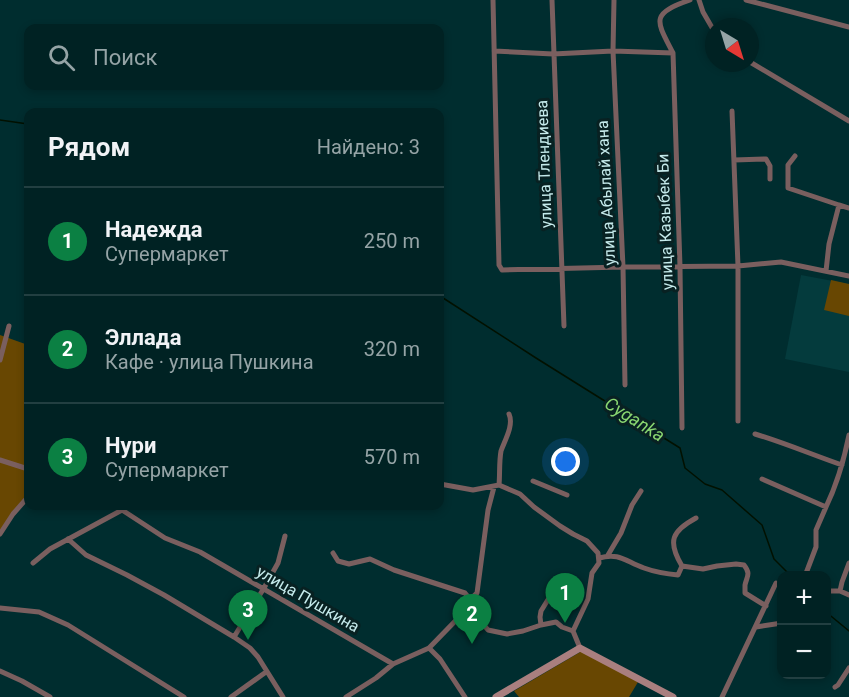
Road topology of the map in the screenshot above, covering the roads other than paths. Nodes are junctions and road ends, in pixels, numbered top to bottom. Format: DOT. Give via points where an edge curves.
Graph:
graph roads {
  1 [pos="493,0"];
  2 [pos="552,0"];
  3 [pos="614,0"];
  4 [pos="690,0"];
  5 [pos="699,0"];
  6 [pos="746,0"];
  7 [pos="706,18"];
  8 [pos="849,27"];
  9 [pos="494,51"];
  10 [pos="613,51"];
  11 [pos="673,53"];
  12 [pos="554,54"];
  13 [pos="759,67"];
  14 [pos="732,111"];
  15 [pos="849,121"];
  16 [pos="795,156"];
  17 [pos="734,160"];
  18 [pos="770,179"];
  19 [pos="839,205"];
  20 [pos="849,208"];
  21 [pos="738,266"];
  22 [pos="623,267"];
  23 [pos="680,267"];
  24 [pos="561,268"];
  25 [pos="826,271"];
  26 [pos="849,276"];
  27 [pos="9,326"];
  28 [pos="564,326"];
  29 [pos="0,360"];
  30 [pos="625,385"];
  31 [pos="509,414"];
  32 [pos="738,421"];
  33 [pos="682,428"];
  34 [pos="755,434"];
  35 [pos="849,435"];
  36 [pos="0,460"];
  37 [pos="842,465"];
  38 [pos="24,468"];
  39 [pos="762,479"];
  40 [pos="533,481"];
  41 [pos="444,485"];
  42 [pos="497,486"];
  43 [pos="641,490"];
  44 [pos="567,495"];
  45 [pos="24,502"];
  46 [pos="826,507"];
  47 [pos="117,510"];
  48 [pos="123,510"];
  49 [pos="696,518"];
  50 [pos="0,534"];
  51 [pos="285,536"];
  52 [pos="68,539"];
  53 [pos="333,553"];
  54 [pos="608,555"];
  55 [pos="599,558"];
  56 [pos="33,563"];
  57 [pos="849,563"];
  58 [pos="682,566"];
  59 [pos="807,571"];
  60 [pos="776,584"];
  61 [pos="264,588"];
  62 [pos="554,590"];
  63 [pos="831,591"];
  64 [pos="840,591"];
  65 [pos="849,595"];
  66 [pos="470,602"];
  67 [pos="765,606"];
  68 [pos="0,608"];
  69 [pos="464,612"];
  70 [pos="473,612"];
  71 [pos="777,624"];
  72 [pos="541,625"];
  73 [pos="756,627"];
  74 [pos="573,631"];
  75 [pos="234,637"];
  76 [pos="429,648"];
  77 [pos="580,648"];
  78 [pos="393,664"];
  79 [pos="849,668"];
  80 [pos="0,671"];
  81 [pos="266,672"];
  82 [pos="835,687"];
  83 [pos="50,697"];
  84 [pos="184,697"];
  85 [pos="231,697"];
  86 [pos="283,697"];
  87 [pos="347,697"];
  88 [pos="465,697"];
  89 [pos="496,697"];
  90 [pos="673,697"];
  91 [pos="722,697"];
  1 -- 9 [label="street"];
  2 -- 12 [label="street, улица Тлендиева"];
  3 -- 10 [label="street, улица Абылай хана"];
  4 -- 11 [label="street, улица Казыбек Би" via="666,10 660,19 659,25"];
  5 -- 7 [label="street"];
  6 -- 8 [label="street"];
  9 -- 12 [label="street"];
  9 -- 24 [label="street" via="499,265 502,270"];
  10 -- 11 [label="street"];
  10 -- 12 [label="street"];
  10 -- 22 [label="street, улица Абылай хана"];
  11 -- 23 [label="street, улица Казыбек Би"];
  12 -- 24 [label="street, улица Тлендиева"];
  13 -- 15 [label="street"];
  14 -- 17 [label="street"];
  16 -- 19 [label="street" via="788,165 788,188"];
  17 -- 18 [label="street" via="766,159"];
  17 -- 21 [label="street"];
  19 -- 20 [label="street"];
  19 -- 25 [label="street"];
  21 -- 23 [label="street"];
  21 -- 25 [label="street" via="781,262"];
  21 -- 32 [label="street"];
  22 -- 23 [label="street"];
  22 -- 24 [label="street"];
  22 -- 30 [label="street, улица Абылай хана"];
  23 -- 33 [label="street, улица Казыбек Би"];
  24 -- 28 [label="street, улица Тлендиева"];
  25 -- 26 [label="street"];
  27 -- 29 [label="street"];
  31 -- 42 [label="street"];
  34 -- 37 [label="street"];
  35 -- 37 [label="street"];
  36 -- 38 [label="street"];
  37 -- 46 [label="street"];
  39 -- 46 [label="street"];
  40 -- 44 [label="street"];
  41 -- 42 [label="street" via="473,490"];
  42 -- 55 [label="street" via="520,494 560,526 587,541"];
  42 -- 66 [label="street" via="488,510 477,593"];
  43 -- 54 [label="street"];
  45 -- 50 [label="street"];
  46 -- 59 [label="street" via="816,530 816,547"];
  47 -- 52 [label="street, улица Пушкина"];
  48 -- 61 [label="street, улица Пушкина" via="165,538 200,552"];
  49 -- 58 [label="street" via="675,534 676,557"];
  51 -- 61 [label="street" via="278,563"];
  52 -- 56 [label="street, улица Пушкина"];
  52 -- 75 [label="street" via="86,555"];
  53 -- 66 [label="street" via="338,561 349,564 370,559 465,593"];
  54 -- 55 [label="street"];
  54 -- 58 [label="street" via="620,556 662,574 678,575"];
  55 -- 74 [label="street" via="588,599"];
  57 -- 64 [label="street"];
  58 -- 67 [label="street" via="703,569 744,565 748,578 745,593"];
  60 -- 67 [label="street"];
  61 -- 75 [label="street"];
  61 -- 78 [label="street, улица Пушкина"];
  62 -- 72 [label="street" via="541,610"];
  63 -- 64 [label="street"];
  64 -- 65 [label="street"];
  66 -- 69 [label="street"];
  66 -- 70 [label="street"];
  67 -- 73 [label="street"];
  68 -- 84 [label="street" via="39,612 68,625"];
  69 -- 70 [label="street"];
  69 -- 76 [label="street"];
  70 -- 72 [label="street" via="488,630 507,634"];
  71 -- 73 [label="street"];
  72 -- 74 [label="street" via="556,622"];
  73 -- 91 [label="street"];
  74 -- 77 [label="street"];
  75 -- 81 [label="street" via="250,648"];
  76 -- 78 [label="street"];
  76 -- 88 [label="street"];
  77 -- 89 [label="street"];
  77 -- 90 [label="street"];
  78 -- 87 [label="street"];
  79 -- 82 [label="street"];
  80 -- 83 [label="street"];
  81 -- 85 [label="street"];
  81 -- 86 [label="street"];
}
